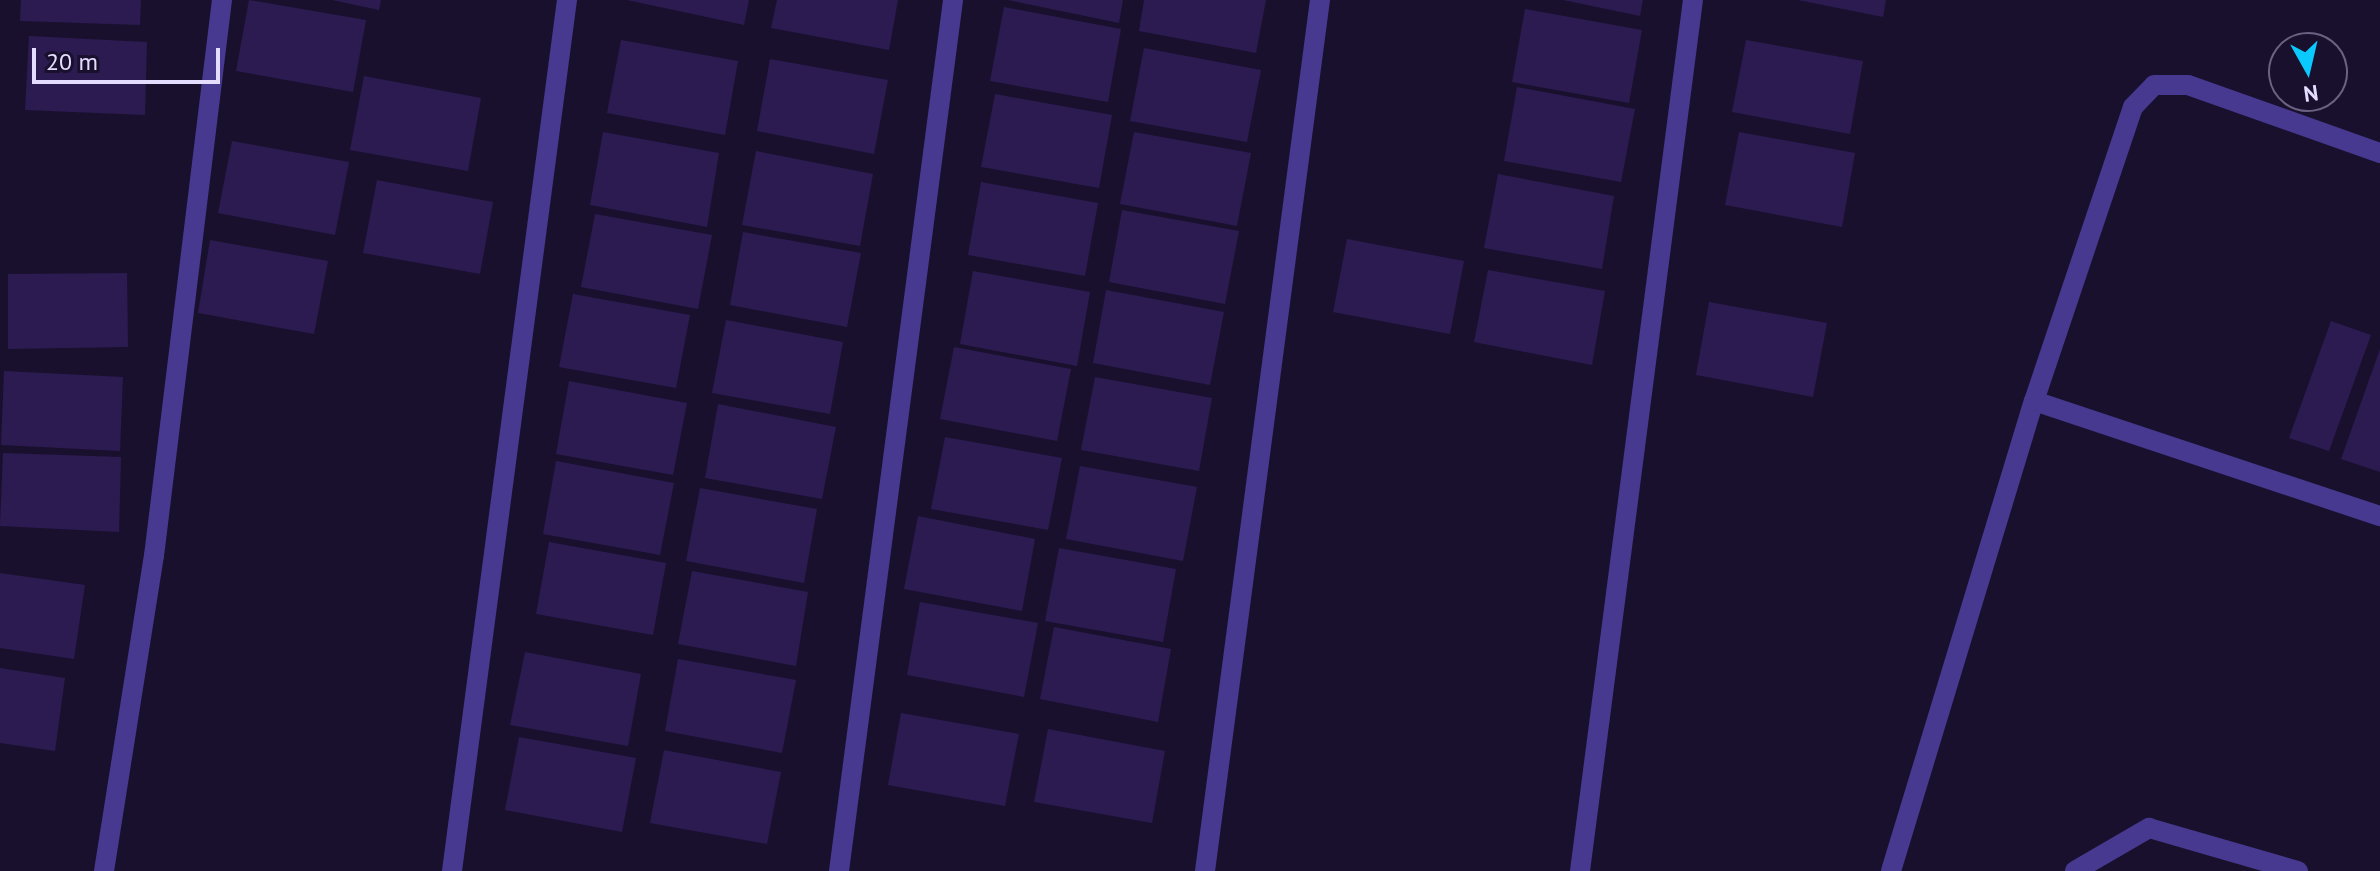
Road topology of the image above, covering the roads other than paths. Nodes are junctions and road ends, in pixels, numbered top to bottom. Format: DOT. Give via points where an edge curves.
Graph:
graph roads {
  1 [pos="222,0"];
  2 [pos="567,0"];
  3 [pos="953,0"];
  4 [pos="1320,0"];
  5 [pos="1693,0"];
  6 [pos="2380,153"];
  7 [pos="2034,401"];
  8 [pos="2380,516"];
  9 [pos="104,871"];
  10 [pos="452,871"];
  11 [pos="839,871"];
  12 [pos="1205,871"];
  13 [pos="1580,871"];
  14 [pos="1891,871"];
  15 [pos="2075,871"];
  16 [pos="2298,871"];
  1 -- 9 [label="street" via="154,556"];
  2 -- 10 [label="street"];
  3 -- 11 [label="street"];
  4 -- 12 [label="street"];
  5 -- 13 [label="street"];
  6 -- 7 [label="street" via="2188,85 2154,85 2133,107"];
  7 -- 8 [label="street"];
  7 -- 14 [label="street"];
  15 -- 16 [label="street" via="2149,828"];
}
